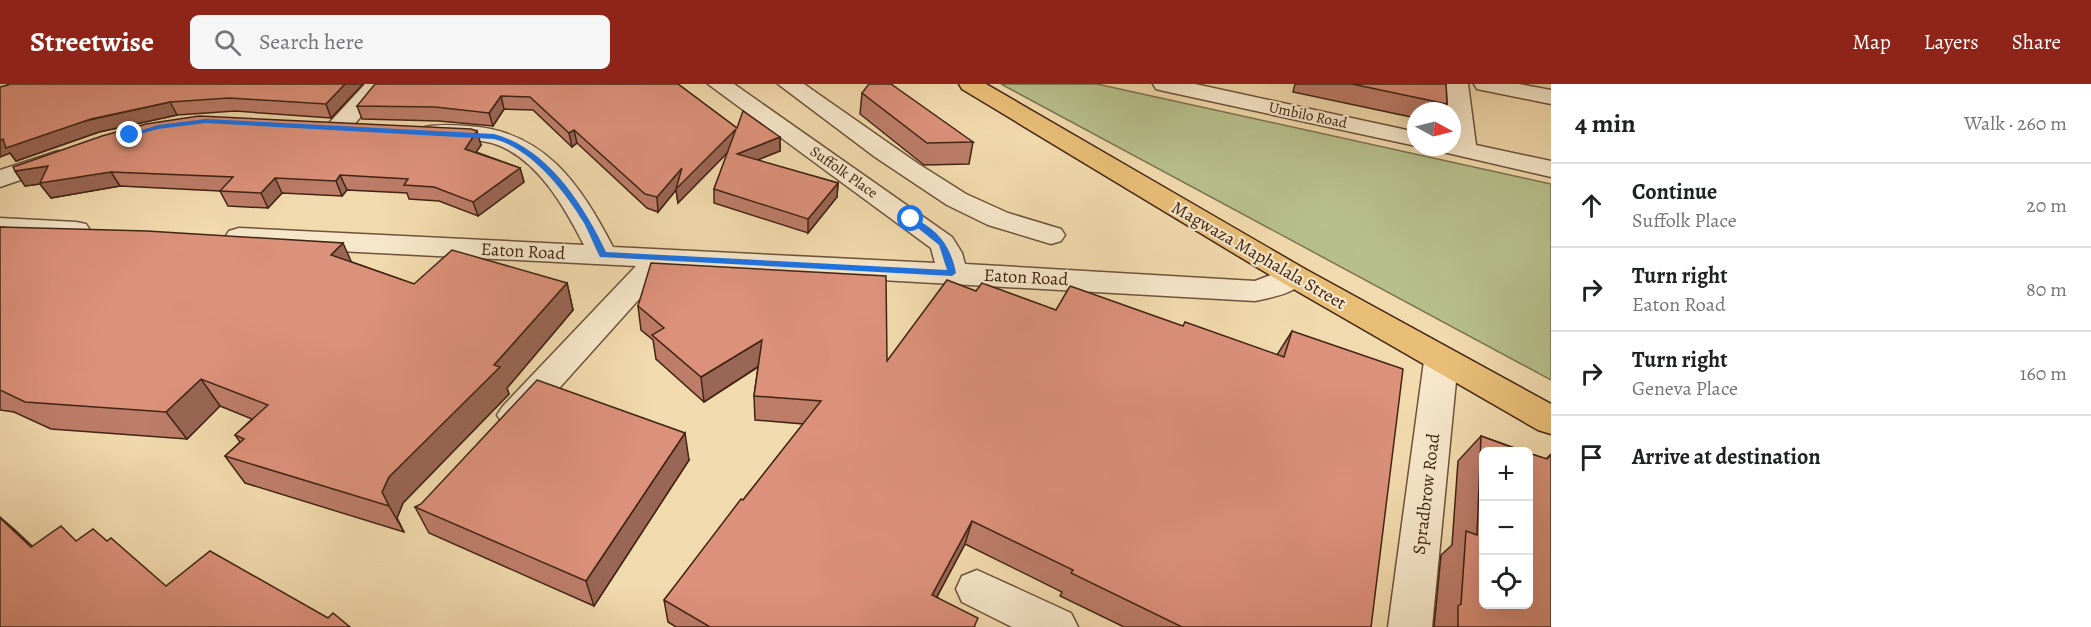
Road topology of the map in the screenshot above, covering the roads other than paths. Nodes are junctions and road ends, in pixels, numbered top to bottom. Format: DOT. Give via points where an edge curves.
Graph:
graph roads {
  1 [pos="377,84"];
  2 [pos="718,84"];
  3 [pos="789,84"];
  4 [pos="970,84"];
  5 [pos="1164,84"];
  6 [pos="1485,84"];
  7 [pos="1453,85"];
  8 [pos="1551,97"];
  9 [pos="1454,102"];
  10 [pos="373,129"];
  11 [pos="407,130"];
  12 [pos="1407,137"];
  13 [pos="1461,149"];
  14 [pos="77,153"];
  15 [pos="1547,166"];
  16 [pos="0,179"];
  17 [pos="939,188"];
  18 [pos="902,212"];
  19 [pos="0,226"];
  20 [pos="106,231"];
  21 [pos="1051,235"];
  22 [pos="213,236"];
  23 [pos="603,255"];
  24 [pos="660,258"];
  25 [pos="952,273"];
  26 [pos="1294,276"];
  27 [pos="1441,361"];
  28 [pos="1551,420"];
  29 [pos="492,440"];
  30 [pos="977,590"];
  31 [pos="1056,627"];
  32 [pos="1410,627"];
  1 -- 10 [label="street" via="328,127"];
  2 -- 18 [label="street, Suffolk Place"];
  3 -- 17 [label="street"];
  4 -- 26 [label="main road, Magwaza Maphalala Street"];
  5 -- 12 [label="street, Umbilo Road"];
  6 -- 8 [label="street"];
  7 -- 9 [label="street"];
  11 -- 23 [label="street" via="494,137 524,149 572,200 589,224"];
  13 -- 15 [label="street"];
  14 -- 16 [label="street"];
  17 -- 18 [label="street"];
  17 -- 21 [label="street" via="983,213"];
  18 -- 25 [label="street, Suffolk Place" via="942,243"];
  19 -- 20 [label="street"];
  22 -- 23 [label="street, Eaton Road"];
  23 -- 24 [label="street, Eaton Road"];
  24 -- 25 [label="street, Eaton Road"];
  24 -- 29 [label="street"];
  25 -- 26 [label="street, Eaton Road" via="1255,291 1274,287"];
  26 -- 27 [label="main road, Magwaza Maphalala Street"];
  27 -- 28 [label="main road, Magwaza Maphalala Street"];
  27 -- 32 [label="street, Spradbrow Road"];
  30 -- 31 [label="street"];
}
